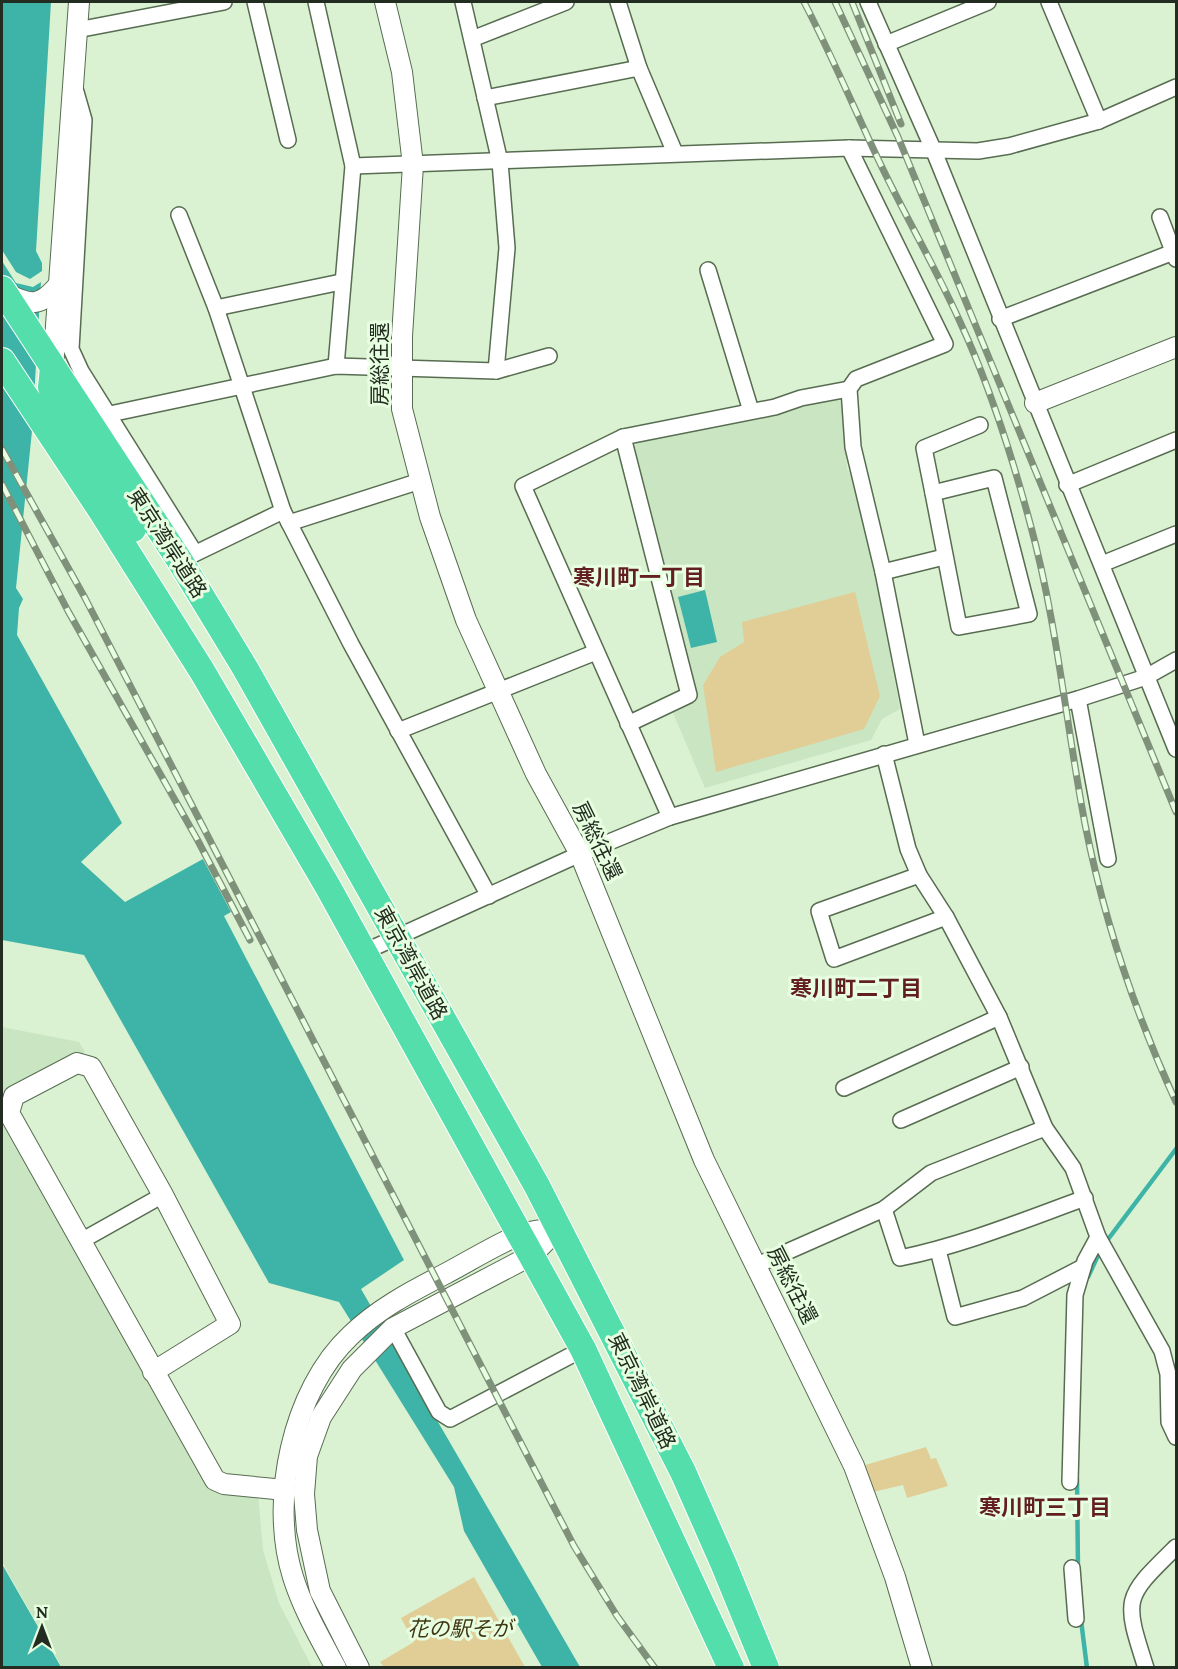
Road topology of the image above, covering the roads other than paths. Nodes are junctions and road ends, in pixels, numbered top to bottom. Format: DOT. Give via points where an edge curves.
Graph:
graph roads {
  1 [pos="79,2"];
  2 [pos="224,2"];
  3 [pos="255,2"];
  4 [pos="316,2"];
  5 [pos="385,2"];
  6 [pos="463,2"];
  7 [pos="566,2"];
  8 [pos="618,2"];
  9 [pos="868,2"];
  10 [pos="988,2"];
  11 [pos="1048,2"];
  12 [pos="77,30"];
  13 [pos="472,39"];
  14 [pos="886,44"];
  15 [pos="639,68"];
  16 [pos="73,80"];
  17 [pos="1176,87"];
  18 [pos="485,98"];
  19 [pos="1100,121"];
  20 [pos="288,140"];
  21 [pos="849,148"];
  22 [pos="933,149"];
  23 [pos="675,153"];
  24 [pos="500,162"];
  25 [pos="414,165"];
  26 [pos="353,166"];
  27 [pos="179,215"];
  28 [pos="1160,218"];
  29 [pos="1176,254"];
  30 [pos="708,270"];
  31 [pos="341,282"];
  32 [pos="60,283"];
  33 [pos="2,290"];
  34 [pos="216,308"];
  35 [pos="1000,319"];
  36 [pos="1176,346"];
  37 [pos="549,356"];
  38 [pos="2,361"];
  39 [pos="336,366"];
  40 [pos="53,368"];
  41 [pos="401,369"];
  42 [pos="496,371"];
  43 [pos="241,386"];
  44 [pos="849,389"];
  45 [pos="1035,403"];
  46 [pos="751,411"];
  47 [pos="110,414"];
  48 [pos="980,425"];
  49 [pos="623,436"];
  50 [pos="1176,440"];
  51 [pos="420,481"];
  52 [pos="1067,485"];
  53 [pos="933,493"];
  54 [pos="286,517"];
  55 [pos="1176,534"];
  56 [pos="188,557"];
  57 [pos="944,557"];
  58 [pos="1102,564"];
  59 [pos="883,572"];
  60 [pos="596,652"];
  61 [pos="1176,660"];
  62 [pos="1146,677"];
  63 [pos="498,690"];
  64 [pos="1078,699"];
  65 [pos="628,724"];
  66 [pos="398,731"];
  67 [pos="917,744"];
  68 [pos="1176,749"];
  69 [pos="884,754"];
  70 [pos="669,817"];
  71 [pos="580,854"];
  72 [pos="1108,859"];
  73 [pos="919,874"];
  74 [pos="328,887"];
  75 [pos="489,896"];
  76 [pos="946,918"];
  77 [pos="396,938"];
  78 [pos="364,952"];
  79 [pos="999,1017"];
  80 [pos="1021,1067"];
  81 [pos="844,1088"];
  82 [pos="901,1120"];
  83 [pos="1045,1128"];
  84 [pos="163,1195"];
  85 [pos="1085,1198"];
  86 [pos="884,1209"];
  87 [pos="560,1227"];
  88 [pos="81,1241"];
  89 [pos="1101,1244"];
  90 [pos="526,1245"];
  91 [pos="938,1250"];
  92 [pos="755,1266"];
  93 [pos="1083,1267"];
  94 [pos="393,1328"];
  95 [pos="583,1349"];
  96 [pos="153,1372"];
  97 [pos="1176,1437"];
  98 [pos="1071,1482"];
  99 [pos="285,1490"];
  100 [pos="1176,1547"];
  101 [pos="1072,1568"];
  102 [pos="1076,1619"];
  103 [pos="336,1668"];
  104 [pos="359,1668"];
  105 [pos="731,1668"];
  106 [pos="766,1668"];
  107 [pos="922,1668"];
  108 [pos="1146,1668"];
  1 -- 12 [label="street"];
  2 -- 12 [label="street"];
  3 -- 20 [label="street"];
  4 -- 26 [label="street"];
  5 -- 25 [label="street, 房総往還" via="402,72"];
  6 -- 13 [label="street"];
  7 -- 13 [label="street"];
  8 -- 15 [label="street"];
  9 -- 14 [label="street"];
  10 -- 14 [label="street"];
  11 -- 19 [label="street"];
  12 -- 16 [label="street"];
  13 -- 18 [label="street"];
  14 -- 22 [label="street"];
  15 -- 18 [label="street"];
  15 -- 23 [label="street"];
  16 -- 32 [label="street"];
  16 -- 47 [label="street" via="84,120 71,349"];
  17 -- 19 [label="street"];
  18 -- 24 [label="street"];
  19 -- 22 [label="street" via="1009,146 978,151"];
  21 -- 22 [label="street"];
  21 -- 23 [label="street"];
  21 -- 44 [label="street" via="945,344 856,380"];
  22 -- 35 [label="street"];
  23 -- 24 [label="street"];
  24 -- 25 [label="street"];
  24 -- 42 [label="street" via="507,248"];
  25 -- 26 [label="street"];
  25 -- 41 [label="street, 房総往還"];
  26 -- 31 [label="street"];
  27 -- 34 [label="street"];
  28 -- 29 [label="street"];
  29 -- 35 [label="street"];
  30 -- 46 [label="street"];
  31 -- 34 [label="street"];
  31 -- 39 [label="street"];
  32 -- 33 [label="street" via="51,294 34,303 20,301"];
  32 -- 40 [label="street"];
  33 -- 40 [label="highway, 東京湾岸道路"];
  34 -- 43 [label="street"];
  35 -- 45 [label="street"];
  36 -- 45 [label="street"];
  37 -- 42 [label="street"];
  38 -- 74 [label="highway, 東京湾岸道路" via="202,671"];
  39 -- 41 [label="street"];
  39 -- 43 [label="street"];
  40 -- 56 [label="highway, 東京湾岸道路"];
  40 -- 74 [label="highway" via="51,393 57,412 110,490 280,777"];
  41 -- 42 [label="street"];
  41 -- 51 [label="street, 房総往還" via="402,409"];
  43 -- 47 [label="street"];
  43 -- 54 [label="street"];
  44 -- 46 [label="street"];
  44 -- 59 [label="street" via="853,447"];
  45 -- 52 [label="street"];
  46 -- 49 [label="street"];
  47 -- 56 [label="street"];
  48 -- 53 [label="street" via="924,448"];
  49 -- 60 [label="street" via="523,486"];
  49 -- 65 [label="street" via="689,694"];
  50 -- 52 [label="street"];
  51 -- 54 [label="street"];
  51 -- 63 [label="street, 房総往還" via="466,620"];
  52 -- 58 [label="street"];
  53 -- 57 [label="street"];
  53 -- 57 [label="street" via="994,478 1029,614 959,627"];
  54 -- 56 [label="street"];
  54 -- 66 [label="street"];
  55 -- 58 [label="street"];
  56 -- 77 [label="highway, 東京湾岸道路" via="245,668"];
  57 -- 59 [label="street"];
  58 -- 62 [label="street"];
  59 -- 67 [label="street"];
  60 -- 63 [label="street"];
  60 -- 65 [label="street"];
  61 -- 62 [label="street"];
  62 -- 64 [label="street"];
  62 -- 68 [label="street"];
  63 -- 66 [label="street"];
  63 -- 71 [label="street, 房総往還" via="536,774"];
  64 -- 67 [label="street"];
  64 -- 72 [label="street"];
  65 -- 70 [label="street"];
  66 -- 75 [label="street"];
  67 -- 69 [label="street"];
  69 -- 70 [label="street"];
  69 -- 73 [label="street" via="908,849"];
  70 -- 71 [label="street"];
  71 -- 75 [label="street"];
  71 -- 92 [label="street, 房総往還" via="692,1131"];
  73 -- 76 [label="street"];
  73 -- 76 [label="street" via="819,911 834,959"];
  74 -- 78 [label="highway, 東京湾岸道路"];
  75 -- 77 [label="street"];
  76 -- 79 [label="street"];
  77 -- 78 [label="street"];
  77 -- 87 [label="highway, 東京湾岸道路"];
  78 -- 90 [label="highway, 東京湾岸道路"];
  79 -- 80 [label="street"];
  79 -- 81 [label="street"];
  80 -- 82 [label="street"];
  80 -- 83 [label="street"];
  83 -- 85 [label="street" via="1073,1168"];
  83 -- 86 [label="street" via="931,1173"];
  84 -- 88 [label="street"];
  84 -- 88 [label="street" via="91,1067 77,1063 14,1096 9,1113"];
  84 -- 96 [label="street" via="230,1324"];
  85 -- 89 [label="street"];
  85 -- 91 [label="street"];
  86 -- 91 [label="street" via="900,1258"];
  86 -- 92 [label="street"];
  87 -- 90 [label="street"];
  87 -- 106 [label="highway, 東京湾岸道路" via="683,1472"];
  88 -- 96 [label="street"];
  89 -- 93 [label="street"];
  89 -- 97 [label="street" via="1162,1351 1168,1376 1169,1422"];
  90 -- 94 [label="street"];
  90 -- 95 [label="highway, 東京湾岸道路"];
  90 -- 99 [label="street" via="381,1310 351,1334 321,1372 306,1404"];
  91 -- 93 [label="street" via="954,1317 1023,1298"];
  92 -- 107 [label="street, 房総往還" via="854,1466 895,1577"];
  93 -- 98 [label="street" via="1075,1295 1073,1324"];
  94 -- 95 [label="street" via="439,1412 450,1419"];
  94 -- 104 [label="street" via="352,1369 329,1402 307,1456 307,1530 320,1591"];
  95 -- 105 [label="highway, 東京湾岸道路"];
  96 -- 99 [label="street" via="215,1480"];
  99 -- 103 [label="street" via="282,1514 293,1575 310,1619"];
  100 -- 108 [label="street" via="1142,1580 1131,1598"];
  101 -- 102 [label="street"];
}
